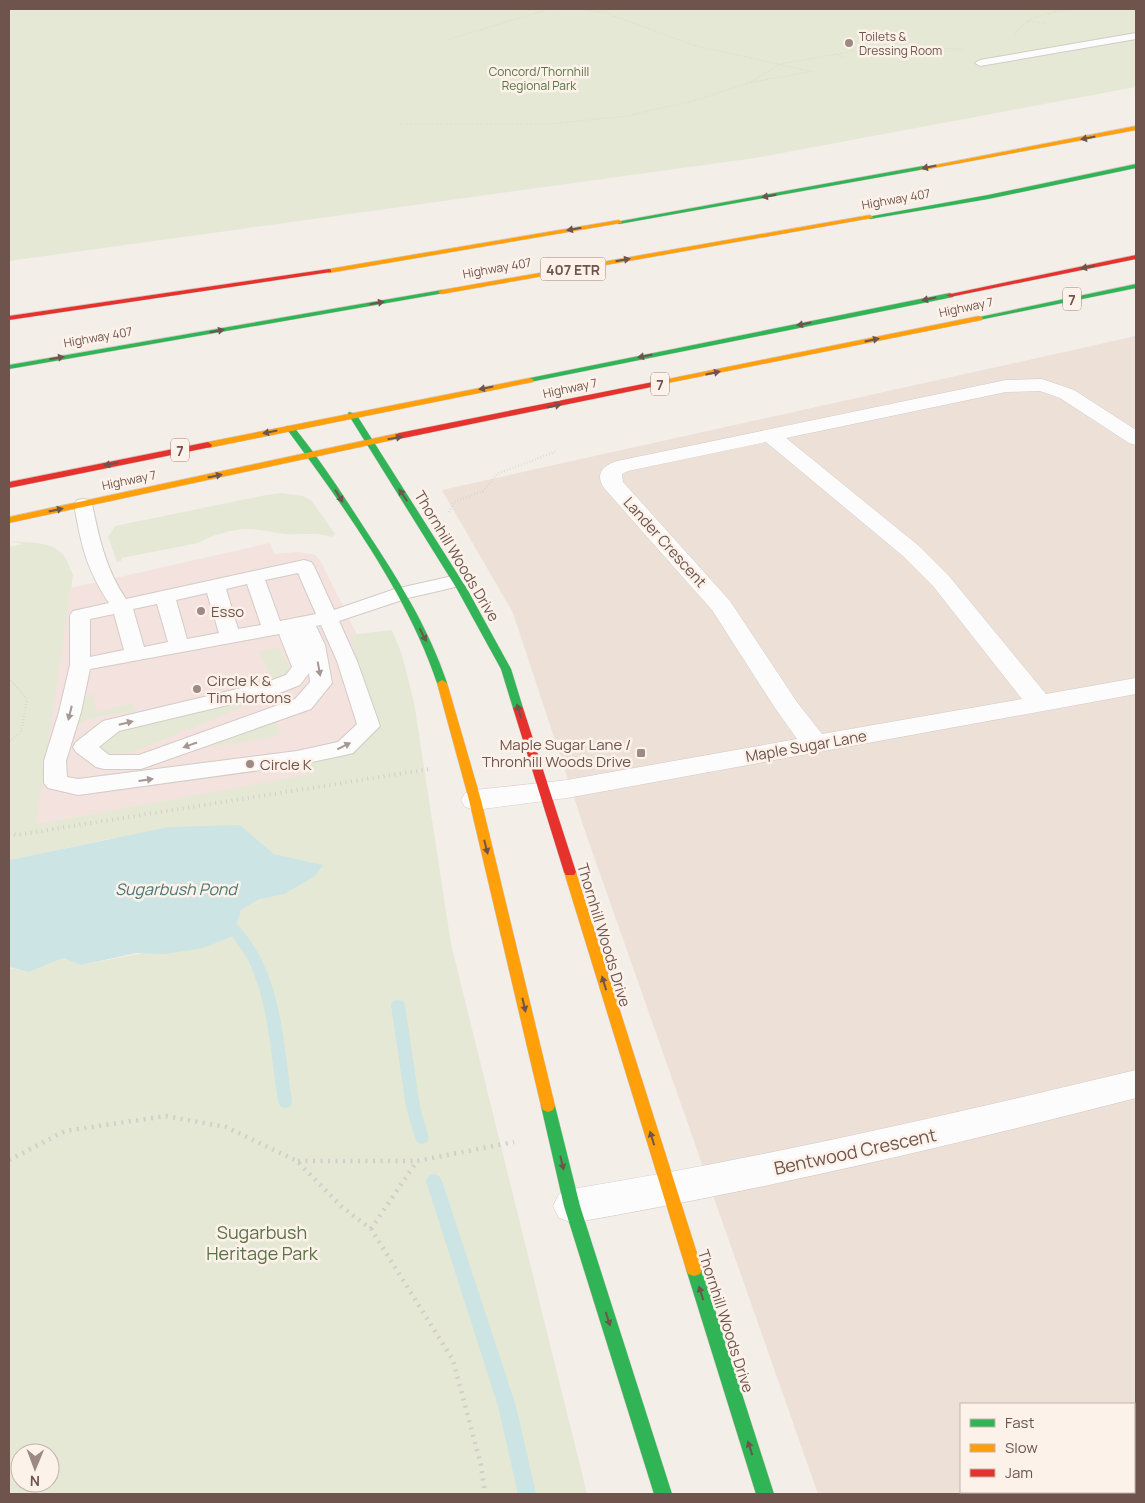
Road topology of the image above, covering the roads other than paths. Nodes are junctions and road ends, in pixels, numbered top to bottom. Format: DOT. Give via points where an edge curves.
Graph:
graph roads {
  1 [pos="1136,36"];
  2 [pos="980,63"];
  3 [pos="1136,128"];
  4 [pos="1136,166"];
  5 [pos="1136,257"];
  6 [pos="1136,286"];
  7 [pos="9,318"];
  8 [pos="9,367"];
  9 [pos="352,414"];
  10 [pos="290,428"];
  11 [pos="769,434"];
  12 [pos="1136,439"];
  13 [pos="370,442"];
  14 [pos="313,455"];
  15 [pos="9,484"];
  16 [pos="83,504"];
  17 [pos="9,520"];
  18 [pos="254,577"];
  19 [pos="457,581"];
  20 [pos="215,586"];
  21 [pos="402,593"];
  22 [pos="165,597"];
  23 [pos="122,607"];
  24 [pos="328,618"];
  25 [pos="288,626"];
  26 [pos="230,637"];
  27 [pos="179,646"];
  28 [pos="136,654"];
  29 [pos="80,665"];
  30 [pos="1136,686"];
  31 [pos="1039,703"];
  32 [pos="816,745"];
  33 [pos="544,791"];
  34 [pos="475,800"];
  35 [pos="1136,1084"];
  36 [pos="669,1191"];
  37 [pos="572,1206"];
  38 [pos="663,1494"];
  39 [pos="765,1494"];
  1 -- 2 [label="lane"];
  3 -- 7 [label="main road, Highway 407 / 407 ETR, one-way" via="839,184 343,269"];
  8 -- 4 [label="main road, Highway 407 / 407 ETR, one-way" via="988,197"];
  5 -- 9 [label="main road, Highway 7 / 7, one-way"];
  13 -- 6 [label="main road, Highway 7 / 7, one-way"];
  9 -- 10 [label="main road, Highway 7 / 7"];
  9 -- 13 [label="main road, Thornhill Woods Drive"];
  10 -- 14 [label="main road"];
  10 -- 15 [label="main road, Highway 7 / 7, one-way"];
  11 -- 12 [label="street, Lander Crescent" via="1006,386 1042,385 1067,394"];
  11 -- 31 [label="street" via="923,563"];
  11 -- 32 [label="street, Lander Crescent" via="622,466 611,471 612,483 721,606"];
  13 -- 14 [label="main road, Highway 7 / 7"];
  19 -- 13 [label="main road, Thornhill Woods Drive, one-way"];
  16 -- 14 [label="main road, Highway 7 / 7, one-way"];
  14 -- 21 [label="main road, one-way"];
  17 -- 16 [label="main road, Highway 7 / 7, one-way"];
  16 -- 23 [label="lane" via="91,545 104,581"];
  18 -- 20 [label="lane"];
  18 -- 24 [label="lane" via="304,566"];
  18 -- 25 [label="lane"];
  19 -- 21 [label="lane"];
  33 -- 19 [label="main road, Thornhill Woods Drive, one-way" via="506,669"];
  20 -- 22 [label="lane"];
  20 -- 26 [label="lane"];
  21 -- 24 [label="lane"];
  21 -- 34 [label="main road, one-way" via="435,658"];
  22 -- 23 [label="lane"];
  22 -- 27 [label="lane"];
  23 -- 28 [label="lane"];
  23 -- 29 [label="lane" via="80,616"];
  24 -- 25 [label="lane"];
  29 -- 24 [label="lane, one-way" via="55,760 56,783 78,787 297,758 345,748 369,726"];
  25 -- 25 [label="lane, one-way" via="315,645 321,683 303,704 141,762 104,762 84,746 111,726 293,680 303,667"];
  25 -- 26 [label="lane"];
  26 -- 27 [label="lane"];
  27 -- 28 [label="lane"];
  28 -- 29 [label="lane"];
  30 -- 31 [label="street, Maple Sugar Lane"];
  31 -- 32 [label="street, Maple Sugar Lane"];
  32 -- 33 [label="street, Maple Sugar Lane"];
  33 -- 34 [label="street, Maple Sugar Lane"];
  36 -- 33 [label="main road, Thornhill Woods Drive, one-way"];
  34 -- 37 [label="main road, one-way"];
  35 -- 36 [label="street, Bentwood Crescent" via="947,1131"];
  36 -- 37 [label="street, Bentwood Crescent"];
  39 -- 36 [label="main road, Thornhill Woods Drive, one-way"];
  37 -- 38 [label="main road, one-way"];
}
